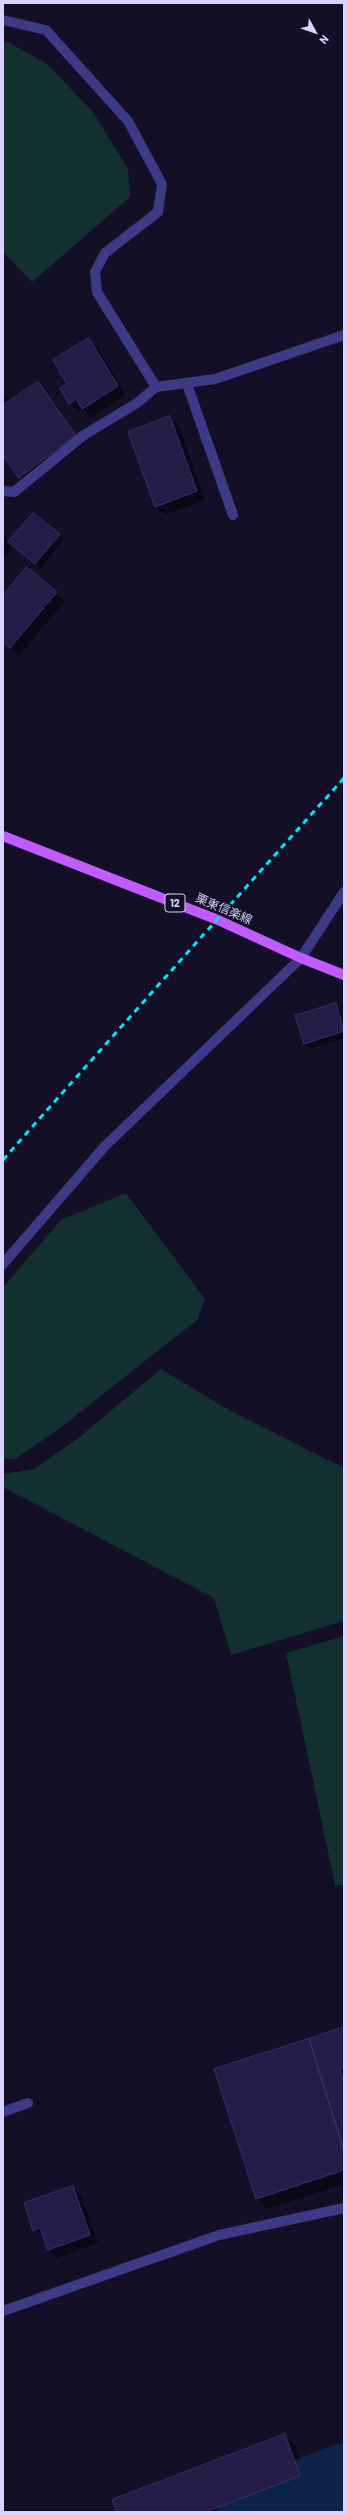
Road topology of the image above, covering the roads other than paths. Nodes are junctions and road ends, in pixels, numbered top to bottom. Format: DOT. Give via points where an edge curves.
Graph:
graph roads {
  1 [pos="3,20"];
  2 [pos="344,335"];
  3 [pos="187,384"];
  4 [pos="156,387"];
  5 [pos="3,491"];
  6 [pos="233,515"];
  7 [pos="3,836"];
  8 [pos="344,892"];
  9 [pos="301,958"];
  10 [pos="344,975"];
  11 [pos="3,1264"];
  12 [pos="28,2104"];
  13 [pos="3,2112"];
  14 [pos="344,2208"];
  15 [pos="3,2311"];
  1 -- 4 [label="street" via="46,30 128,121 162,184 158,212 105,253 95,272 98,292"];
  2 -- 3 [label="street" via="215,379"];
  3 -- 4 [label="street"];
  3 -- 6 [label="street"];
  4 -- 5 [label="street" via="137,403 84,435 14,492"];
  7 -- 9 [label="main road, 栗東信楽線 / 12" via="218,920"];
  8 -- 9 [label="street"];
  9 -- 10 [label="main road, 栗東信楽線 / 12"];
  9 -- 11 [label="street" via="105,1146"];
  12 -- 13 [label="street"];
  14 -- 15 [label="street" via="219,2235"];
}
